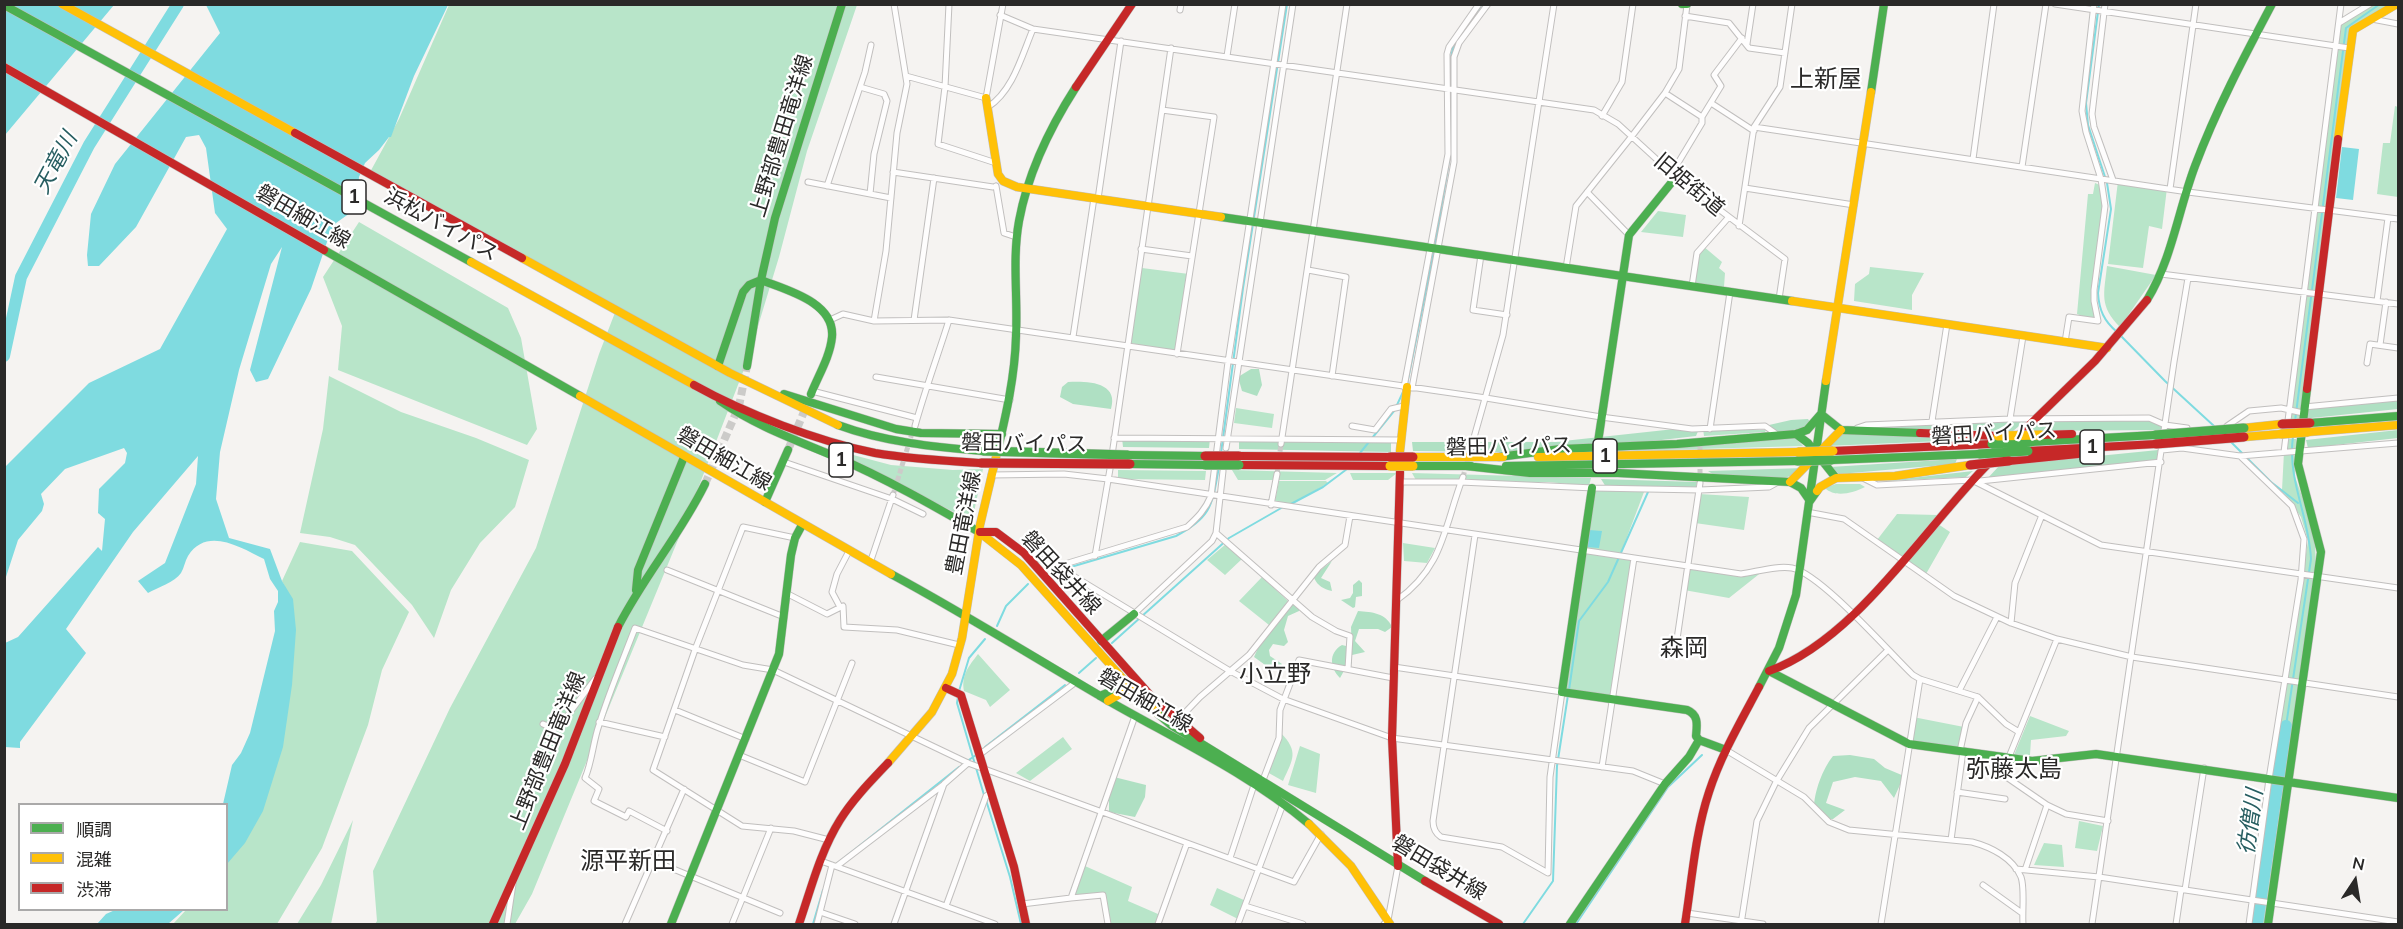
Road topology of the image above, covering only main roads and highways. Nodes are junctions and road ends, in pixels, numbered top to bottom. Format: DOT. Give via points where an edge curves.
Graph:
graph roads {
  1 [pos="62,4"];
  2 [pos="842,4"];
  3 [pos="1132,4"];
  4 [pos="1884,4"];
  5 [pos="2272,4"];
  6 [pos="2397,4"];
  7 [pos="4,5"];
  8 [pos="4,66"];
  9 [pos="987,103"];
  10 [pos="1674,175"];
  11 [pos="1027,188"];
  12 [pos="1623,276"];
  13 [pos="761,280"];
  14 [pos="1837,307"];
  15 [pos="2107,348"];
  16 [pos="718,366"];
  17 [pos="747,366"];
  18 [pos="1408,388"];
  19 [pos="703,390"];
  20 [pos="812,393"];
  21 [pos="1821,414"];
  22 [pos="2398,416"];
  23 [pos="2398,425"];
  24 [pos="2309,427"];
  25 [pos="1841,430"];
  26 [pos="1002,434"];
  27 [pos="1796,434"];
  28 [pos="1995,440"];
  29 [pos="2121,441"];
  30 [pos="1598,442"];
  31 [pos="2030,447"];
  32 [pos="788,450"];
  33 [pos="1400,451"];
  34 [pos="680,454"];
  35 [pos="1815,454"];
  36 [pos="1833,455"];
  37 [pos="1498,457"];
  38 [pos="1798,457"];
  39 [pos="1129,459"];
  40 [pos="1413,461"];
  41 [pos="1466,466"];
  42 [pos="1400,477"];
  43 [pos="1836,478"];
  44 [pos="1790,482"];
  45 [pos="705,483"];
  46 [pos="1592,488"];
  47 [pos="1809,501"];
  48 [pos="765,502"];
  49 [pos="802,525"];
  50 [pos="979,532"];
  51 [pos="636,592"];
  52 [pos="1134,614"];
  53 [pos="965,615"];
  54 [pos="1101,641"];
  55 [pos="1770,671"];
  56 [pos="1132,685"];
  57 [pos="946,688"];
  58 [pos="1104,698"];
  59 [pos="1699,740"];
  60 [pos="1726,750"];
  61 [pos="1238,765"];
  62 [pos="1259,783"];
  63 [pos="2288,783"];
  64 [pos="2398,798"];
  65 [pos="1398,866"];
  66 [pos="1388,923"];
  67 [pos="493,924"];
  68 [pos="671,924"];
  69 [pos="799,924"];
  70 [pos="1026,924"];
  71 [pos="1499,924"];
  72 [pos="1570,924"];
  73 [pos="1685,924"];
  74 [pos="2268,924"];
  1 -- 16 [label="main road, 浜松バイパス / 1"];
  2 -- 13 [label="main road, 上野部豊田竜洋線" via="789,169"];
  3 -- 11 [label="main road, 豊田竜洋線" via="1054,124"];
  4 -- 14 [label="main road"];
  5 -- 15 [label="main road" via="2213,124 2186,192 2161,274 2143,306"];
  6 -- 63 [label="main road" via="2353,30 2349,48 2299,451 2299,476 2321,552"];
  7 -- 19 [label="main road, 浜松バイパス / 1"];
  8 -- 34 [label="main road, 磐田細江線"];
  9 -- 11 [label="main road" via="1000,183"];
  10 -- 12 [label="main road" via="1629,236"];
  11 -- 12 [label="main road"];
  11 -- 26 [label="main road, 豊田竜洋線" via="1016,237 1017,331 1010,400"];
  12 -- 14 [label="main road"];
  12 -- 30 [label="main road"];
  13 -- 16 [label="main road" via="749,285 740,298"];
  13 -- 17 [label="main road, 上野部豊田竜洋線"];
  13 -- 20 [label="main road" via="819,306 830,321 833,334"];
  14 -- 15 [label="main road"];
  14 -- 21 [label="main road"];
  15 -- 55 [label="main road" via="1975,481 1853,614 1805,655"];
  16 -- 26 [label="main road, 1" via="783,393 896,429 932,434"];
  16 -- 39 [label="main road, 磐田バイパス / 1, bridge" via="831,422 895,440 935,448"];
  18 -- 33 [label="main road"];
  19 -- 39 [label="main road, 磐田バイパス / 1, bridge" via="776,422 840,444 911,459 981,463"];
  19 -- 50 [label="main road, 1" via="731,409 874,476"];
  21 -- 25 [label="main road"];
  21 -- 27 [label="main road" via="1807,430"];
  21 -- 35 [label="main road"];
  22 -- 24 [label="main road, 磐田バイパス / 1"];
  23 -- 24 [label="main road, 磐田バイパス / 1"];
  24 -- 29 [label="main road, 磐田バイパス / 1, bridge" via="2158,443"];
  25 -- 28 [label="main road"];
  25 -- 35 [label="main road"];
  26 -- 50 [label="main road, 豊田竜洋線"];
  27 -- 35 [label="main road"];
  27 -- 37 [label="main road" via="1560,449"];
  28 -- 29 [label="main road, bridge" via="2091,433"];
  28 -- 31 [label="main road, 磐田バイパス / 1, bridge"];
  28 -- 36 [label="main road, 磐田バイパス / 1"];
  29 -- 31 [label="main road, 磐田バイパス / 1"];
  29 -- 43 [label="main road, bridge" via="2084,453 1896,476"];
  31 -- 36 [label="main road, 磐田バイパス / 1, bridge" via="1979,454"];
  32 -- 48 [label="main road"];
  34 -- 48 [label="main road, 磐田細江線"];
  34 -- 51 [label="main road, 上野部豊田竜洋線" via="638,570"];
  35 -- 43 [label="main road"];
  35 -- 44 [label="main road" via="1810,465"];
  35 -- 47 [label="main road"];
  36 -- 38 [label="main road, 磐田バイパス / 1, bridge"];
  37 -- 38 [label="main road, 磐田バイパス / 1"];
  37 -- 40 [label="main road, 磐田バイパス / 1"];
  38 -- 41 [label="main road, 磐田バイパス / 1"];
  39 -- 40 [label="main road, 磐田バイパス / 1, bridge"];
  40 -- 41 [label="main road, 磐田バイパス / 1"];
  41 -- 44 [label="main road" via="1530,473 1618,473"];
  42 -- 65 [label="main road" via="1392,738"];
  43 -- 47 [label="main road" via="1820,487"];
  44 -- 47 [label="main road" via="1801,488"];
  45 -- 51 [label="main road, 上野部豊田竜洋線" via="691,513"];
  46 -- 59 [label="main road" via="1563,692 1692,712 1697,718"];
  47 -- 55 [label="main road" via="1796,595"];
  48 -- 49 [label="main road, 磐田細江線"];
  49 -- 53 [label="main road, 磐田細江線"];
  49 -- 68 [label="main road" via="795,538 779,654"];
  50 -- 53 [label="main road, 豊田竜洋線"];
  50 -- 54 [label="main road, 磐田袋井線" via="996,532 1029,557"];
  50 -- 56 [label="main road, 磐田袋井線" via="1021,565"];
  51 -- 67 [label="main road, 上野部豊田竜洋線"];
  52 -- 54 [label="main road"];
  53 -- 57 [label="main road, 豊田竜洋線"];
  53 -- 58 [label="main road, 磐田細江線"];
  54 -- 56 [label="main road, 磐田袋井線"];
  55 -- 60 [label="main road"];
  55 -- 63 [label="main road" via="1909,744 2032,761 2096,753"];
  56 -- 58 [label="main road"];
  56 -- 61 [label="main road, 磐田袋井線"];
  56 -- 61 [label="main road, 磐田袋井線" via="1171,725"];
  57 -- 69 [label="main road, 豊田竜洋線" via="914,736 848,807 829,840"];
  57 -- 70 [label="main road" via="961,695 1014,867"];
  58 -- 62 [label="main road, 磐田細江線"];
  59 -- 60 [label="main road"];
  59 -- 72 [label="main road"];
  60 -- 73 [label="main road" via="1702,819"];
  61 -- 62 [label="main road, 磐田袋井線"];
  62 -- 65 [label="main road, 磐田袋井線"];
  62 -- 66 [label="main road, 磐田細江線" via="1321,834 1358,876"];
  63 -- 64 [label="main road"];
  63 -- 74 [label="main road"];
  65 -- 71 [label="main road, 磐田袋井線"];
}
